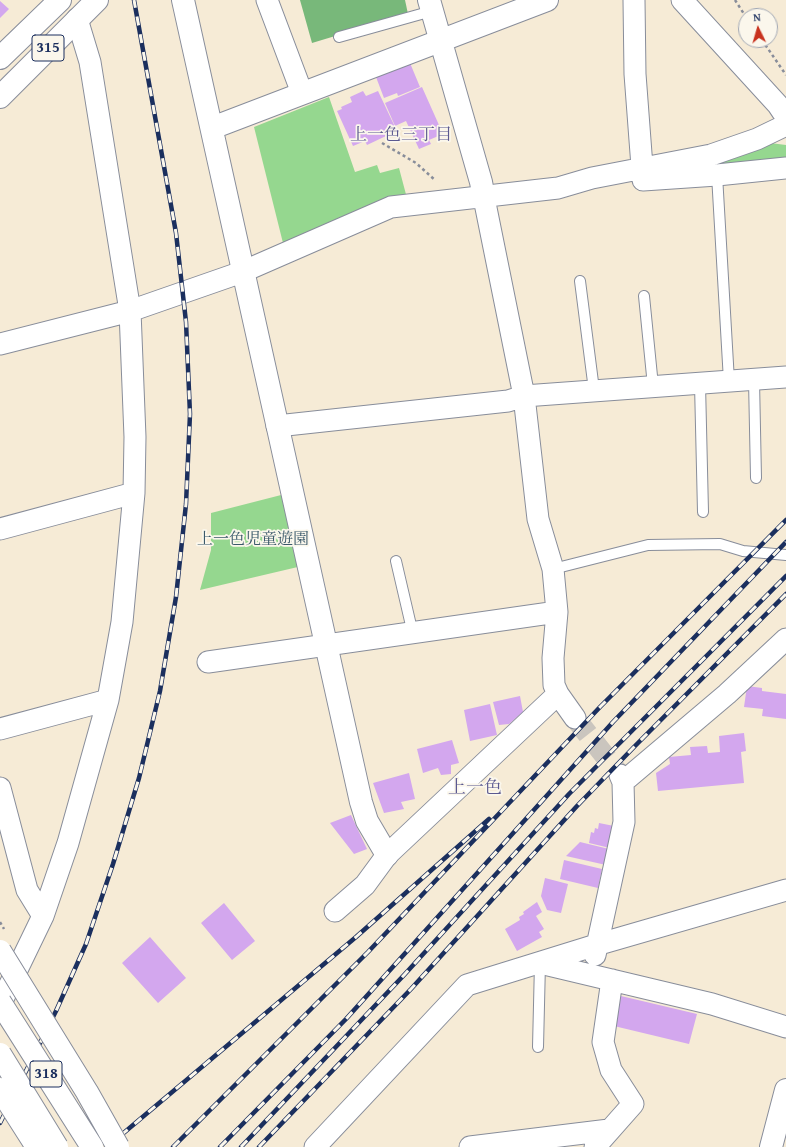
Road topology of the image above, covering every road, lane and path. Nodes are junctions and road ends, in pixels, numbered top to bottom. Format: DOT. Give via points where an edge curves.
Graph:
graph roads {
  1 [pos="60,0"];
  2 [pos="97,0"];
  3 [pos="267,0"];
  4 [pos="634,0"];
  5 [pos="682,0"];
  6 [pos="188,2"];
  7 [pos="533,3"];
  8 [pos="430,5"];
  9 [pos="77,18"];
  10 [pos="339,37"];
  11 [pos="440,40"];
  12 [pos="767,48"];
  13 [pos="0,58"];
  14 [pos="786,75"];
  15 [pos="302,93"];
  16 [pos="0,97"];
  17 [pos="786,117"];
  18 [pos="786,125"];
  19 [pos="212,128"];
  20 [pos="382,143"];
  21 [pos="786,168"];
  22 [pos="641,169"];
  23 [pos="717,175"];
  24 [pos="484,198"];
  25 [pos="450,201"];
  26 [pos="242,272"];
  27 [pos="580,281"];
  28 [pos="644,296"];
  29 [pos="130,311"];
  30 [pos="0,344"];
  31 [pos="786,377"];
  32 [pos="754,380"];
  33 [pos="729,381"];
  34 [pos="700,384"];
  35 [pos="653,386"];
  36 [pos="594,390"];
  37 [pos="524,396"];
  38 [pos="277,426"];
  39 [pos="756,478"];
  40 [pos="134,493"];
  41 [pos="703,512"];
  42 [pos="0,529"];
  43 [pos="786,555"];
  44 [pos="396,561"];
  45 [pos="553,569"];
  46 [pos="556,612"];
  47 [pos="413,634"];
  48 [pos="786,638"];
  49 [pos="327,646"];
  50 [pos="208,662"];
  51 [pos="558,694"];
  52 [pos="108,700"];
  53 [pos="575,718"];
  54 [pos="0,729"];
  55 [pos="0,788"];
  56 [pos="387,855"];
  57 [pos="786,890"];
  58 [pos="335,910"];
  59 [pos="43,916"];
  60 [pos="596,945"];
  61 [pos="0,951"];
  62 [pos="540,963"];
  63 [pos="592,974"];
  64 [pos="612,980"];
  65 [pos="0,1002"];
  66 [pos="0,1005"];
  67 [pos="786,1028"];
  68 [pos="538,1047"];
  69 [pos="0,1054"];
  70 [pos="0,1090"];
  71 [pos="786,1090"];
  72 [pos="609,1130"];
  73 [pos="326,1142"];
  74 [pos="37,1147"];
  75 [pos="57,1147"];
  76 [pos="92,1147"];
  77 [pos="118,1147"];
  78 [pos="470,1147"];
  79 [pos="595,1147"];
  80 [pos="771,1147"];
  1 -- 13 [label="street, 315"];
  2 -- 9 [label="street, 315"];
  3 -- 15 [label="street"];
  4 -- 22 [label="street" via="635,74"];
  5 -- 17 [label="street"];
  6 -- 19 [label="street"];
  7 -- 11 [label="street"];
  8 -- 10 [label="lane"];
  8 -- 11 [label="street"];
  9 -- 16 [label="street, 315"];
  9 -- 29 [label="street" via="90,62"];
  11 -- 15 [label="street"];
  11 -- 24 [label="street"];
  12 -- 14 [label="path"];
  15 -- 19 [label="street"];
  18 -- 22 [label="street" via="723,151"];
  19 -- 26 [label="street"];
  20 -- 25 [label="path" via="416,162 447,191"];
  21 -- 23 [label="street"];
  22 -- 23 [label="street" via="643,180"];
  22 -- 24 [label="street" via="592,178 558,188"];
  23 -- 33 [label="lane"];
  24 -- 25 [label="street"];
  24 -- 37 [label="street"];
  25 -- 26 [label="street" via="391,207"];
  26 -- 29 [label="street"];
  26 -- 38 [label="street"];
  27 -- 36 [label="lane"];
  28 -- 35 [label="lane"];
  29 -- 30 [label="street"];
  29 -- 40 [label="street" via="135,437"];
  31 -- 32 [label="street"];
  32 -- 33 [label="street"];
  32 -- 39 [label="lane"];
  33 -- 34 [label="street"];
  34 -- 35 [label="street"];
  34 -- 41 [label="lane"];
  35 -- 36 [label="street"];
  36 -- 37 [label="street"];
  37 -- 38 [label="street" via="508,402"];
  37 -- 45 [label="street" via="538,519"];
  38 -- 49 [label="street"];
  40 -- 42 [label="street"];
  40 -- 52 [label="street" via="122,622"];
  43 -- 45 [label="lane" via="743,550 720,544 648,545"];
  44 -- 47 [label="lane"];
  45 -- 46 [label="street"];
  46 -- 47 [label="street"];
  46 -- 51 [label="street" via="553,658 554,685"];
  47 -- 49 [label="street"];
  48 -- 60 [label="street" via="727,694 621,778 624,822"];
  49 -- 50 [label="street"];
  49 -- 56 [label="street" via="361,802 367,821"];
  51 -- 53 [label="street"];
  51 -- 56 [label="street"];
  52 -- 54 [label="street"];
  52 -- 59 [label="street" via="68,843"];
  55 -- 59 [label="street" via="27,890"];
  56 -- 58 [label="street" via="365,885"];
  57 -- 60 [label="street"];
  59 -- 66 [label="street"];
  60 -- 62 [label="street"];
  60 -- 63 [label="street"];
  61 -- 77 [label="street, bridge"];
  62 -- 63 [label="street"];
  62 -- 68 [label="lane"];
  62 -- 73 [label="street" via="467,985"];
  63 -- 64 [label="street"];
  64 -- 67 [label="street" via="712,1004"];
  64 -- 72 [label="street" via="603,1042 611,1070 633,1104"];
  65 -- 76 [label="street, 318, bridge"];
  69 -- 75 [label="street, 318, bridge"];
  70 -- 74 [label="street, bridge"];
  71 -- 80 [label="street"];
  72 -- 78 [label="street"];
  72 -- 79 [label="street"];
}
